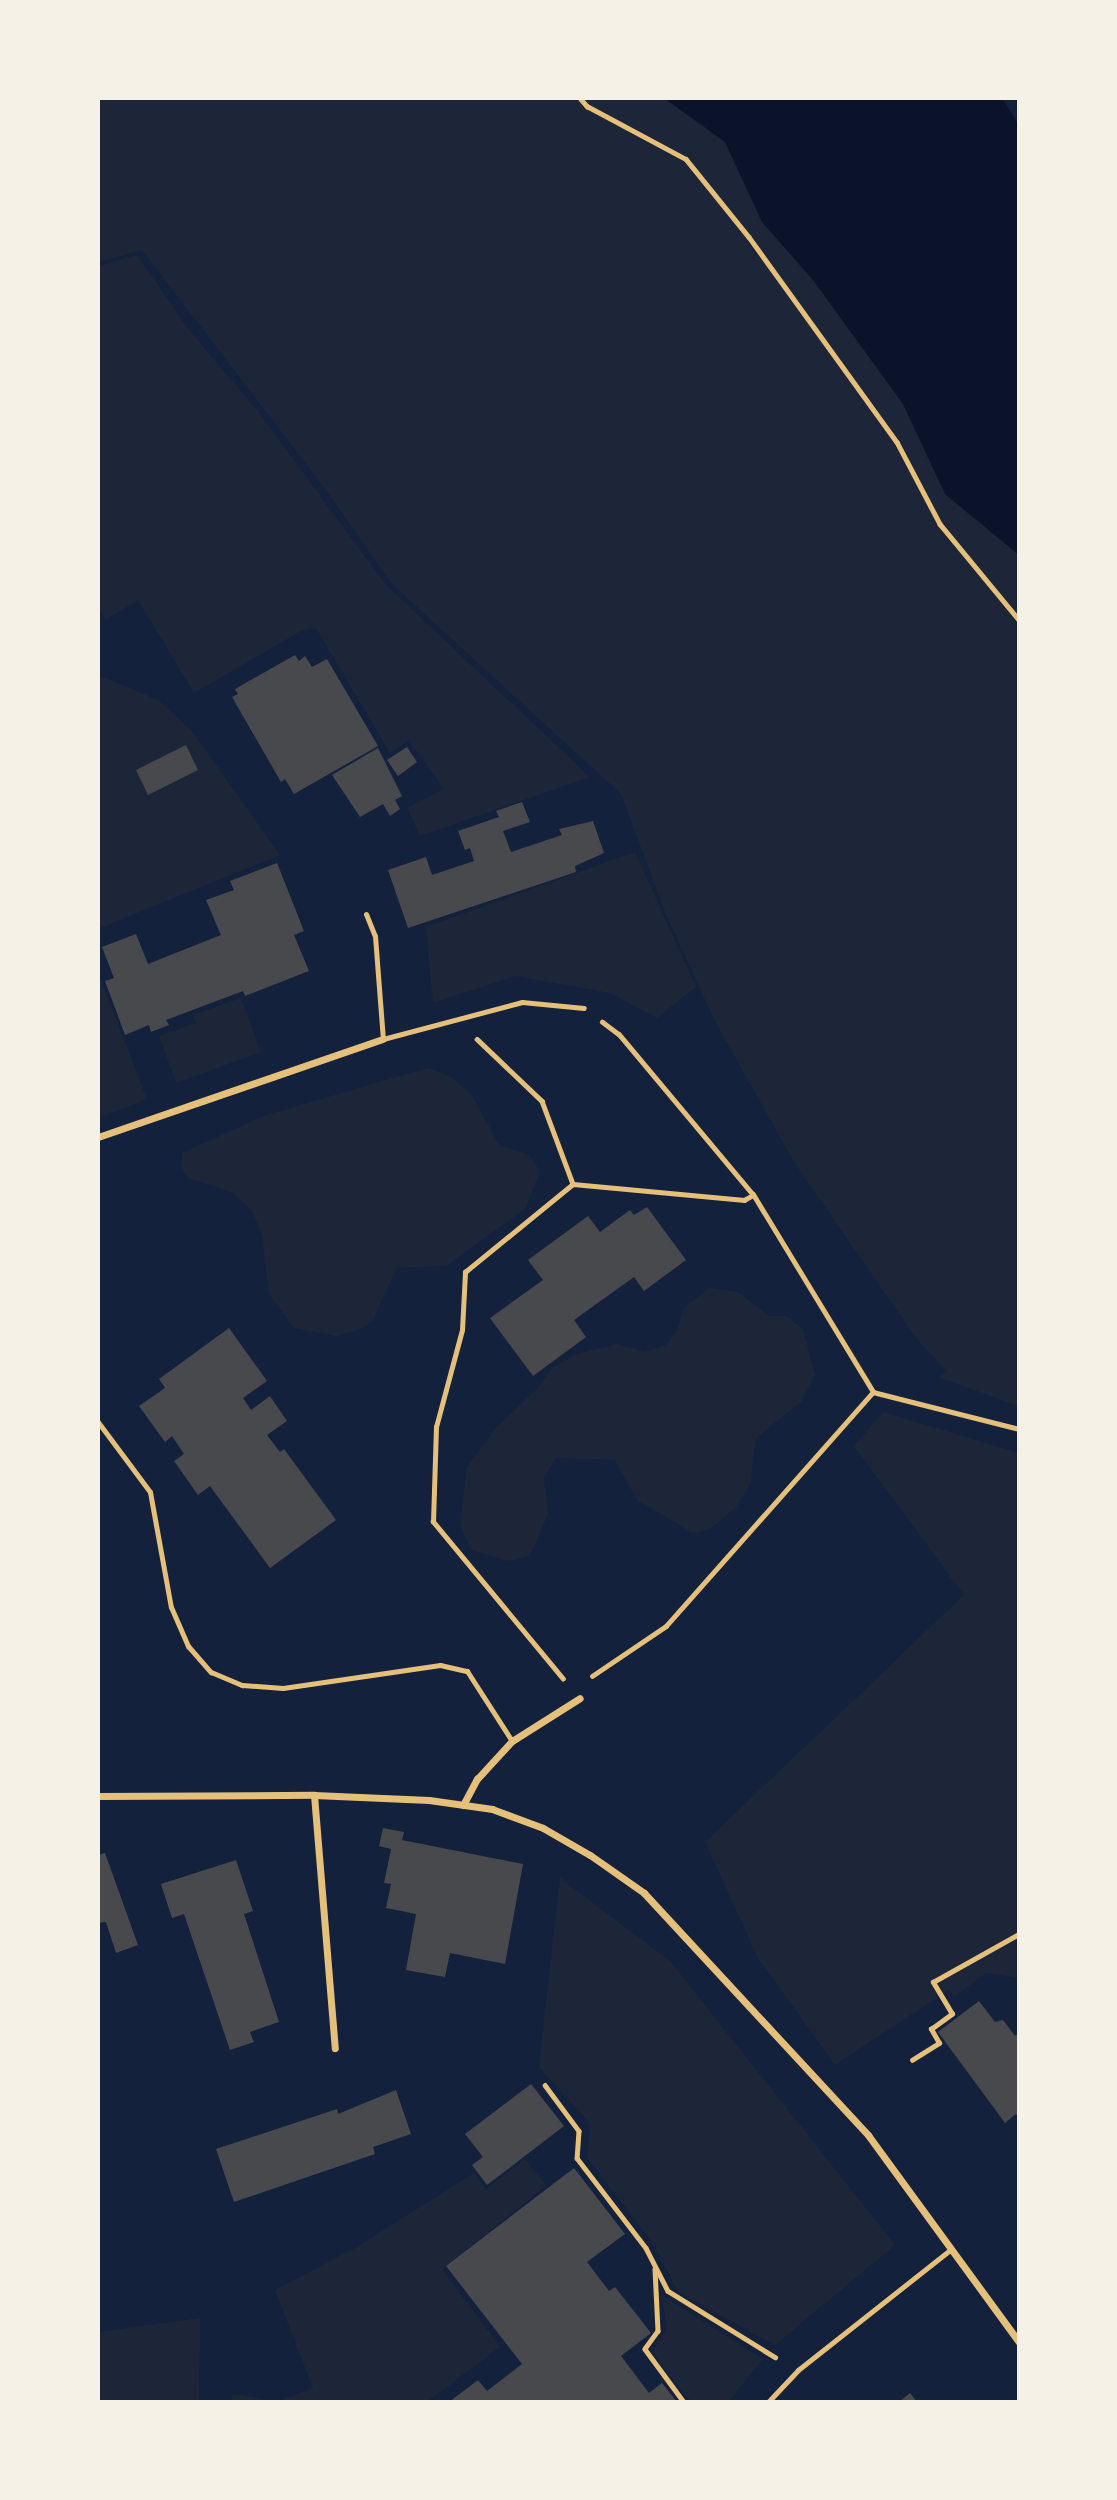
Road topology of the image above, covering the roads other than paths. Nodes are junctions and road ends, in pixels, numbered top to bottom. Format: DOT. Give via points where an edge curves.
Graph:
graph roads {
  1 [pos="366,914"];
  2 [pos="584,1008"];
  3 [pos="383,1039"];
  4 [pos="98,1137"];
  5 [pos="98,1422"];
  6 [pos="580,1698"];
  7 [pos="512,1741"];
  8 [pos="314,1795"];
  9 [pos="98,1796"];
  10 [pos="463,1805"];
  11 [pos="335,2048"];
  12 [pos="950,2250"];
  13 [pos="1019,2342"];
  14 [pos="768,2402"];
  1 -- 3 [label="lane" via="375,936"];
  2 -- 3 [label="lane" via="522,1002"];
  3 -- 4 [label="street"];
  5 -- 7 [label="lane" via="150,1492 171,1607 188,1646 211,1672 242,1685 284,1688 440,1665 467,1671"];
  6 -- 7 [label="street"];
  7 -- 10 [label="street" via="485,1768"];
  8 -- 9 [label="street"];
  8 -- 10 [label="street"];
  8 -- 11 [label="street"];
  10 -- 12 [label="street" via="492,1809 543,1828 644,1893 868,2135"];
  12 -- 13 [label="street"];
  12 -- 14 [label="lane" via="798,2370"];
}
